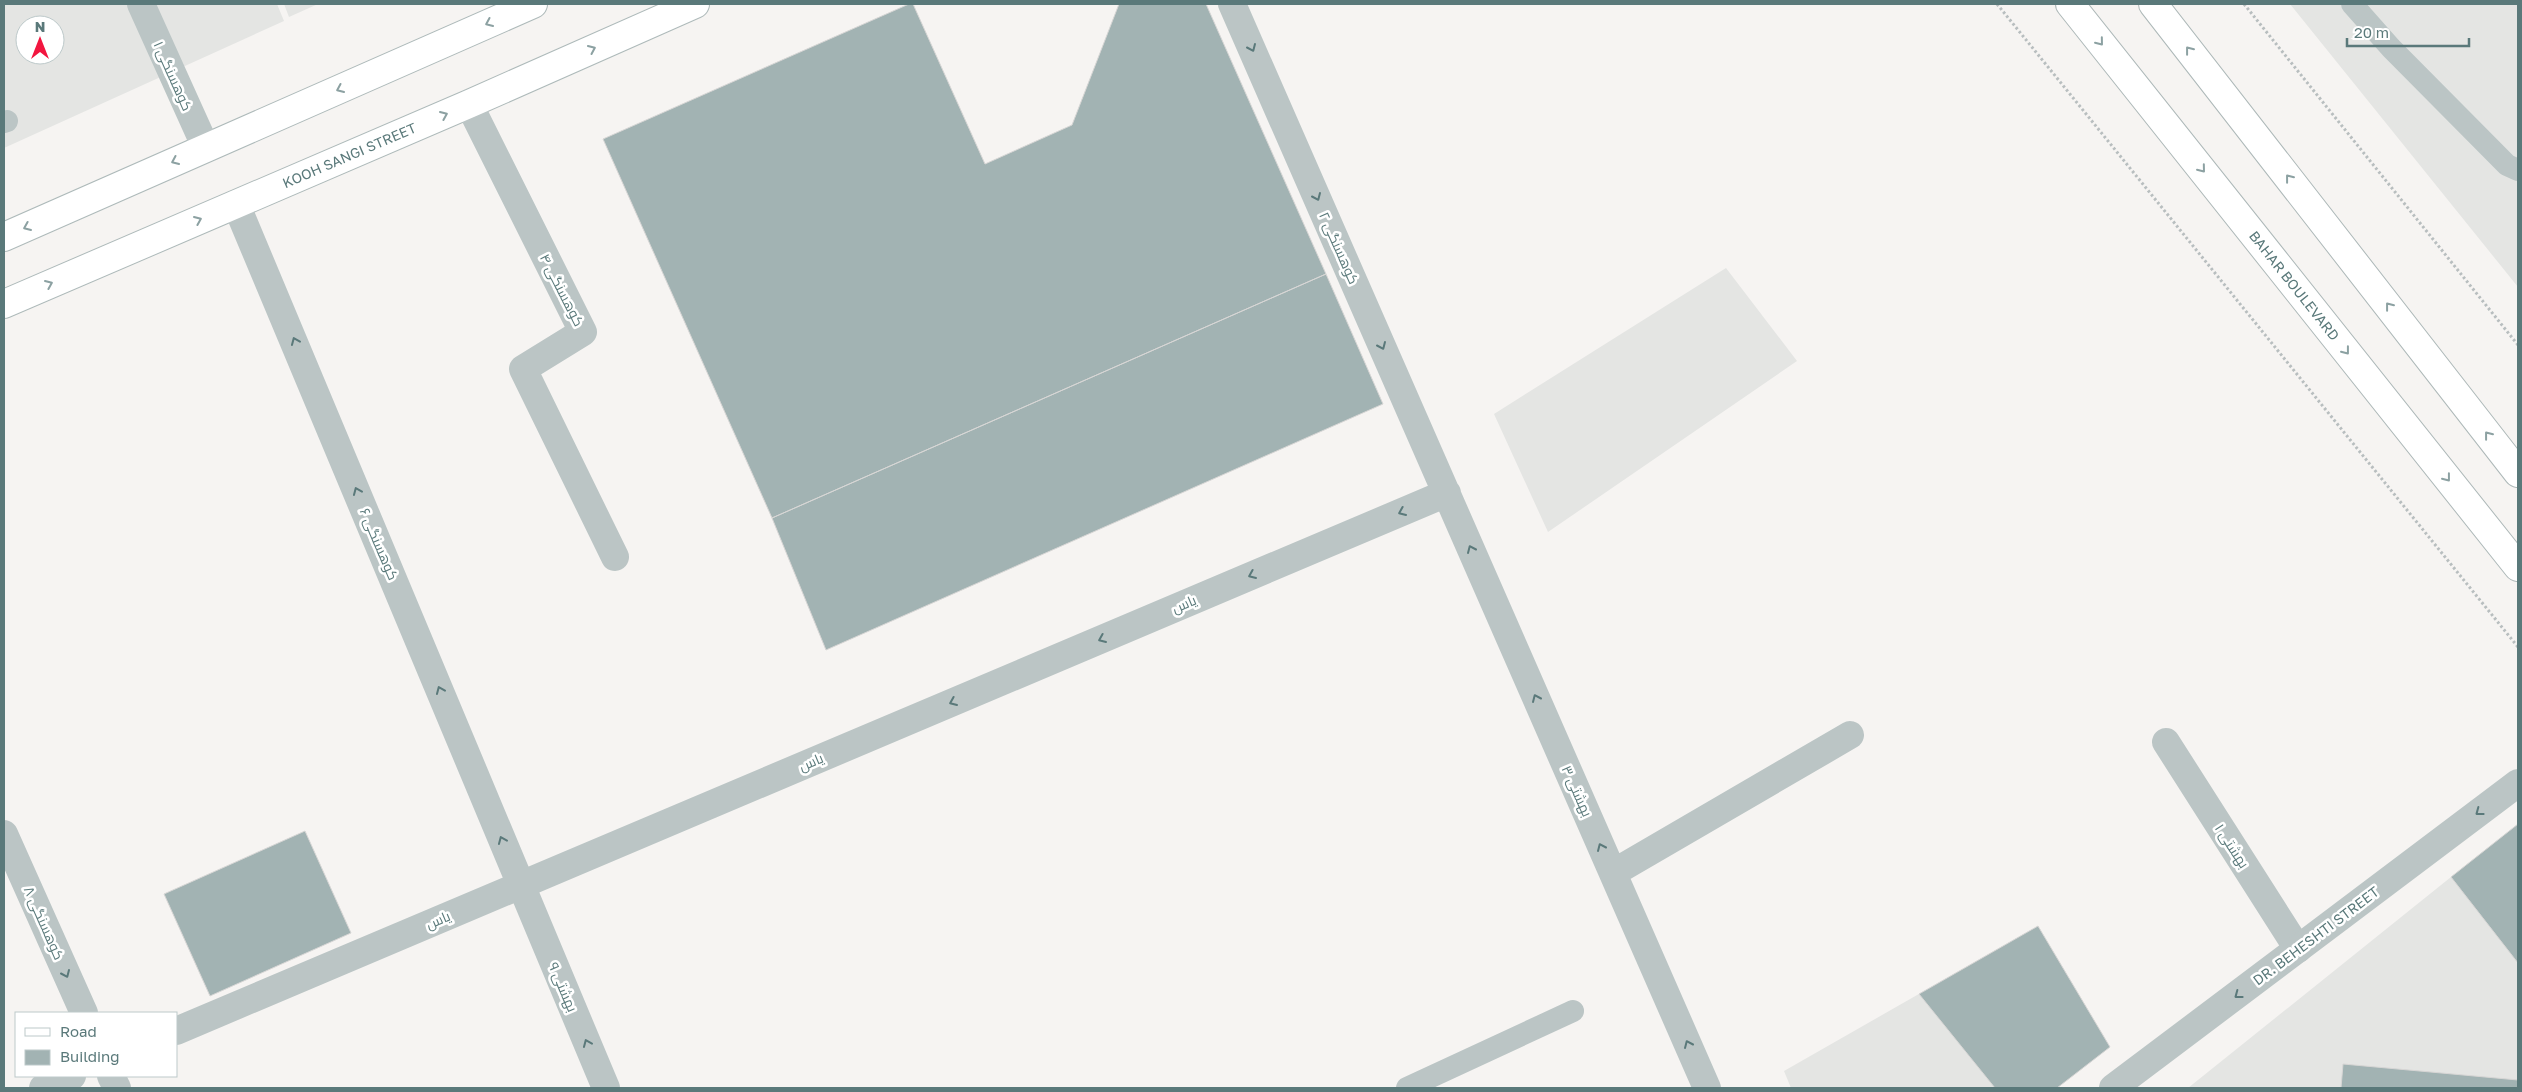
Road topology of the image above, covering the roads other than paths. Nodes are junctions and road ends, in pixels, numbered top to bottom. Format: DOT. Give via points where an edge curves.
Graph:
graph roads {
  1 [pos="141,4"];
  2 [pos="534,4"];
  3 [pos="695,4"];
  4 [pos="1232,4"];
  5 [pos="2070,4"];
  6 [pos="2153,4"];
  7 [pos="2352,4"];
  8 [pos="469,104"];
  9 [pos="206,148"];
  10 [pos="2518,170"];
  11 [pos="236,204"];
  12 [pos="4,237"];
  13 [pos="4,304"];
  14 [pos="2518,473"];
  15 [pos="1447,493"];
  16 [pos="615,557"];
  17 [pos="2518,567"];
  18 [pos="1850,735"];
  19 [pos="2166,742"];
  20 [pos="2518,783"];
  21 [pos="4,834"];
  22 [pos="1613,873"];
  23 [pos="521,885"];
  24 [pos="2298,949"];
  25 [pos="84,1012"];
  26 [pos="1573,1012"];
  27 [pos="178,1030"];
  28 [pos="70,1077"];
  29 [pos="44,1088"];
  30 [pos="606,1088"];
  31 [pos="1407,1088"];
  32 [pos="1707,1088"];
  33 [pos="2113,1088"];
  1 -- 9 [label="street, کوهسنگی ۱"];
  2 -- 9 [label="main road, one-way"];
  8 -- 3 [label="main road, KOOH SANGI STREET, one-way"];
  4 -- 15 [label="street, کوهسنگی ۲, one-way"];
  5 -- 17 [label="main road, BAHAR BOULEVARD, one-way"];
  14 -- 6 [label="main road, one-way"];
  7 -- 10 [label="lane" via="2507,165"];
  11 -- 8 [label="main road, KOOH SANGI STREET, one-way"];
  8 -- 16 [label="street, کوهسنگی ۴" via="583,332 523,370"];
  9 -- 12 [label="main road, one-way"];
  13 -- 11 [label="main road, KOOH SANGI STREET, one-way"];
  23 -- 11 [label="street, کوهسنگی ۶, one-way"];
  22 -- 15 [label="street, بهشتی ۳, one-way"];
  15 -- 23 [label="street, یاس, one-way"];
  18 -- 22 [label="street"];
  19 -- 24 [label="street, بهشتی ۱"];
  20 -- 24 [label="street, DR. BEHESHTI STREET, one-way"];
  21 -- 25 [label="street, کوهسنگی ۸, one-way"];
  32 -- 22 [label="street, بهشتی ۳, one-way"];
  23 -- 27 [label="street, یاس"];
  30 -- 23 [label="street, بهشتی ۹, one-way"];
  24 -- 33 [label="street, DR. BEHESHTI STREET, one-way"];
  26 -- 31 [label="lane"];
  28 -- 29 [label="street"];
}
